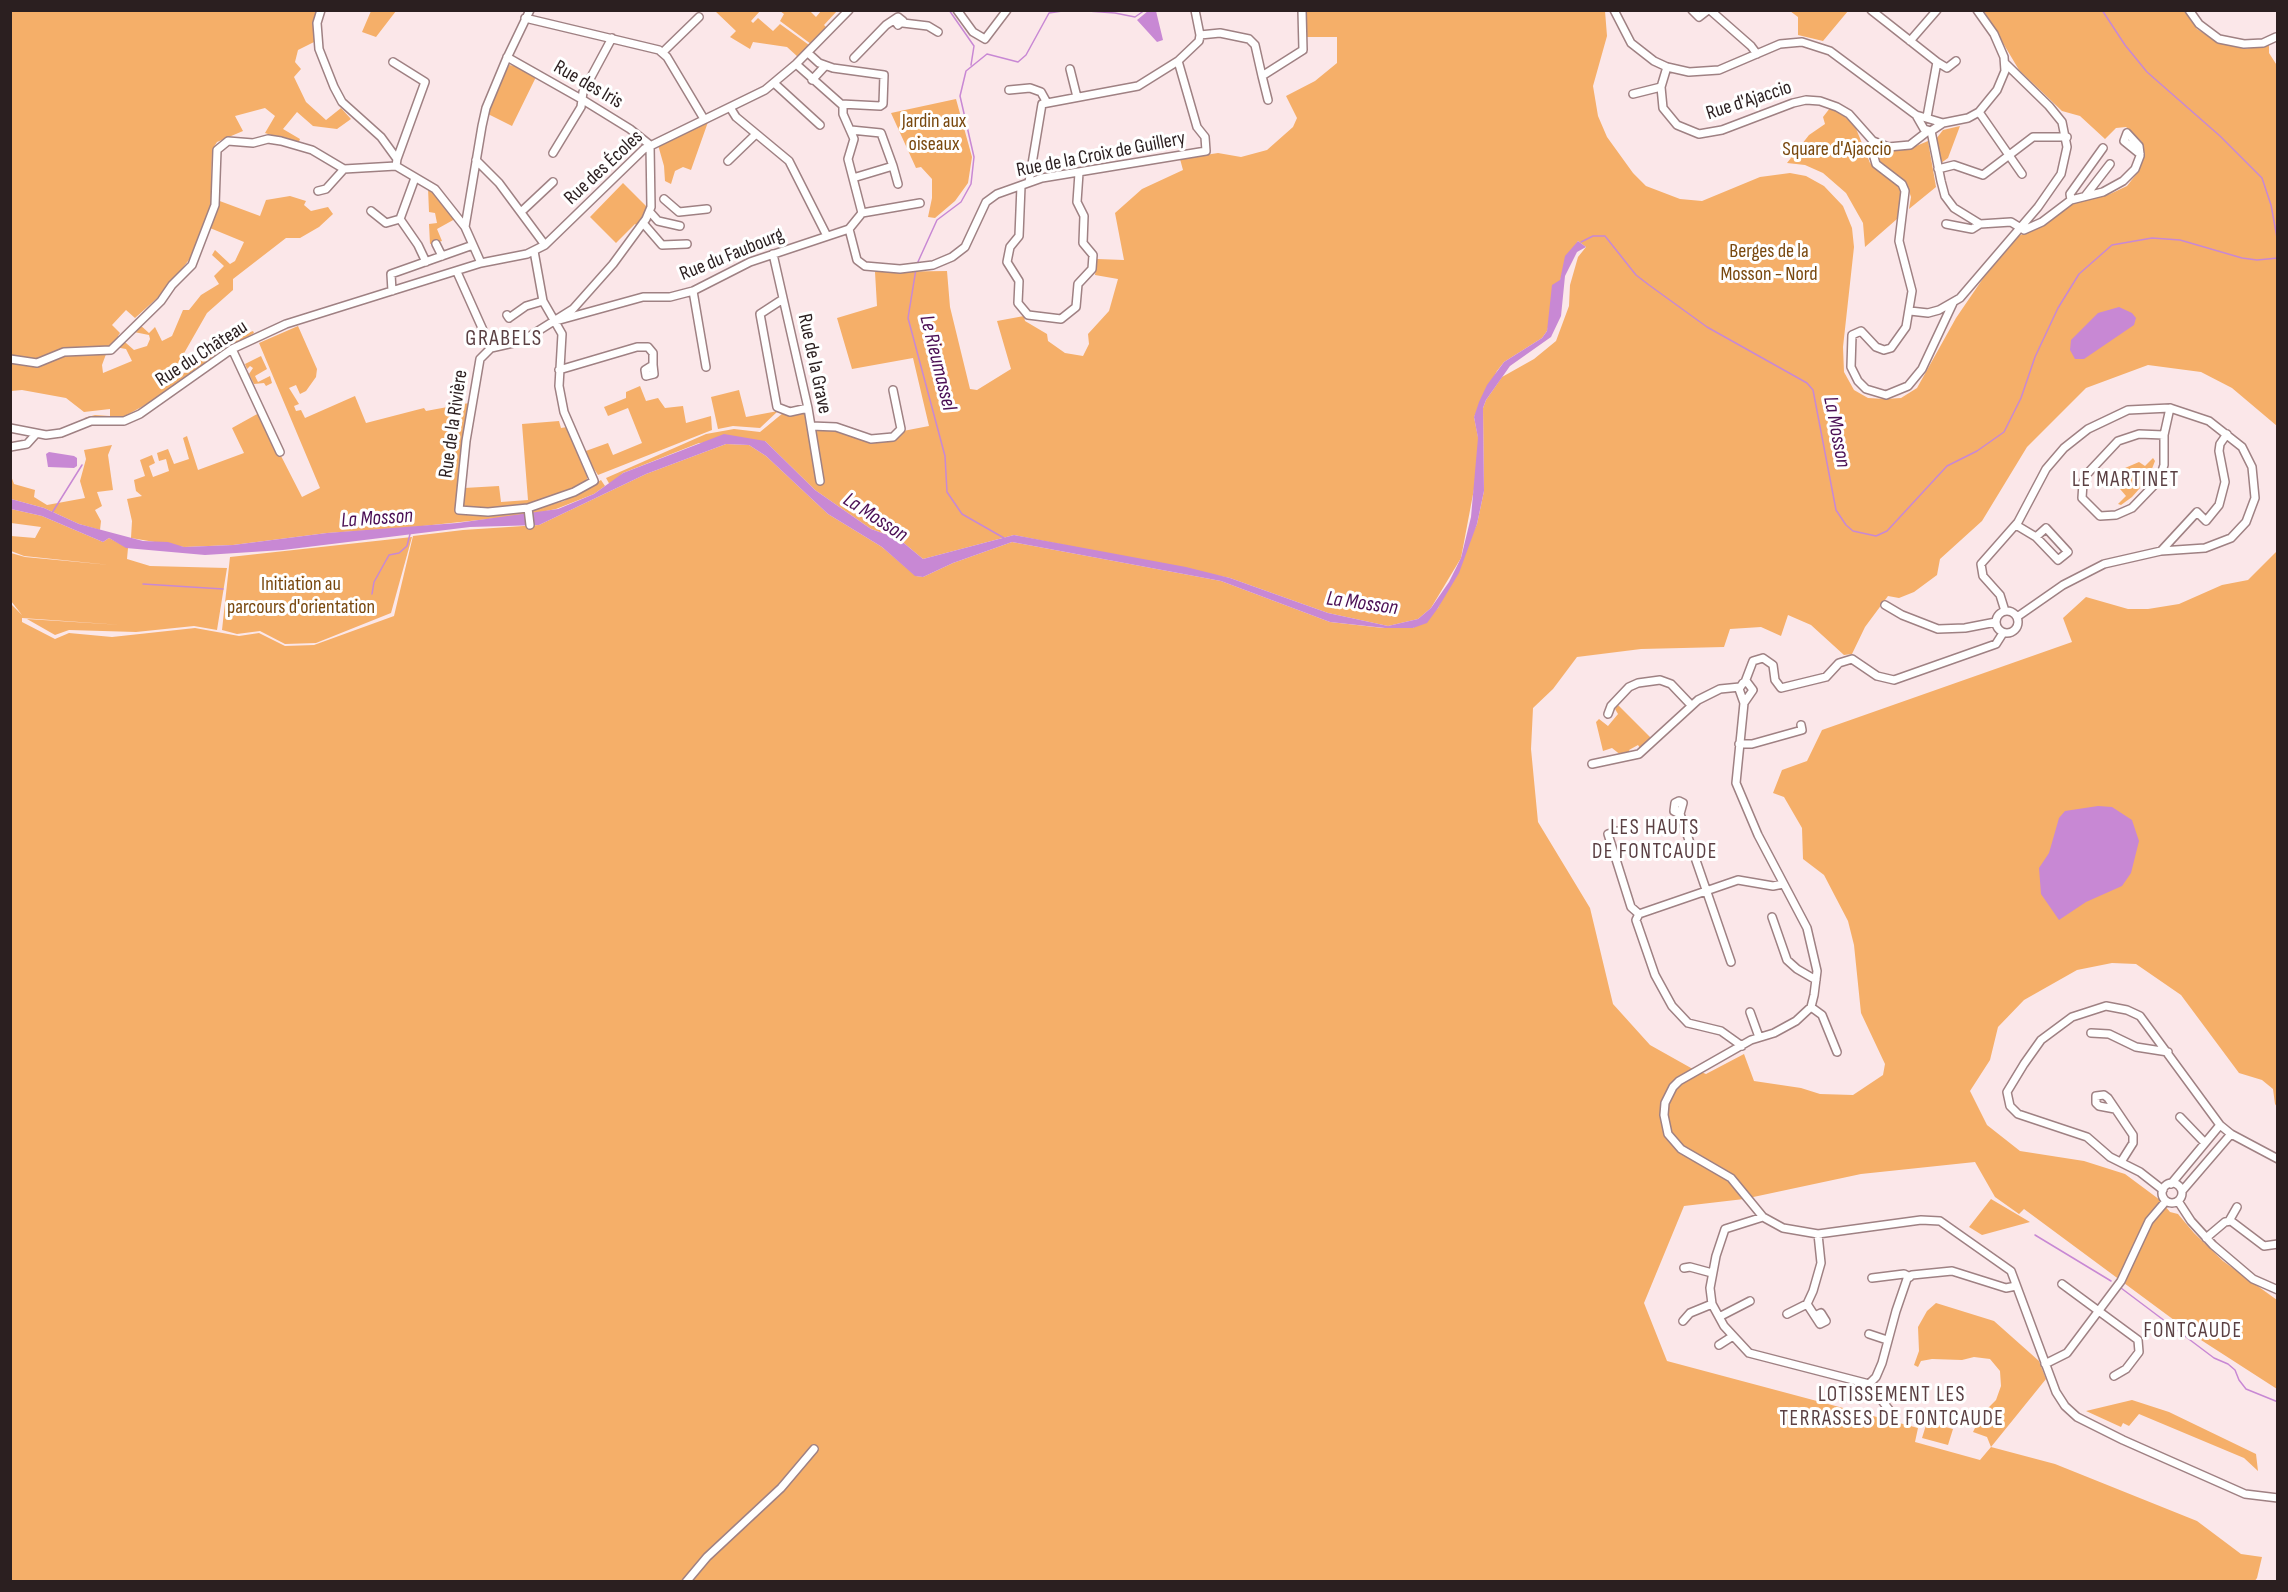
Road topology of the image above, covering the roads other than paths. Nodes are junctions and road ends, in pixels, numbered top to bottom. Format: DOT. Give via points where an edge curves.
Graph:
graph roads {
  1 [pos="321,10"];
  2 [pos="530,10"];
  3 [pos="849,10"];
  4 [pos="957,10"];
  5 [pos="1007,10"];
  6 [pos="1196,10"];
  7 [pos="1302,10"];
  8 [pos="1614,10"];
  9 [pos="1692,10"];
  10 [pos="1709,10"];
  11 [pos="1871,10"];
  12 [pos="1937,10"];
  13 [pos="1977,10"];
  14 [pos="2189,10"];
  15 [pos="699,16"];
  16 [pos="525,18"];
  17 [pos="899,18"];
  18 [pos="938,32"];
  19 [pos="1200,35"];
  20 [pos="2277,36"];
  21 [pos="612,38"];
  22 [pos="1911,41"];
  23 [pos="663,52"];
  24 [pos="808,53"];
  25 [pos="1757,54"];
  26 [pos="507,57"];
  27 [pos="854,58"];
  28 [pos="1178,61"];
  29 [pos="1956,61"];
  30 [pos="393,62"];
  31 [pos="1937,63"];
  32 [pos="796,64"];
  33 [pos="2006,64"];
  34 [pos="825,66"];
  35 [pos="1667,67"];
  36 [pos="1070,69"];
  37 [pos="1262,76"];
  38 [pos="812,80"];
  39 [pos="774,83"];
  40 [pos="1661,87"];
  41 [pos="1009,90"];
  42 [pos="1633,94"];
  43 [pos="1077,97"];
  44 [pos="583,100"];
  45 [pos="1268,100"];
  46 [pos="1046,101"];
  47 [pos="843,105"];
  48 [pos="731,109"];
  49 [pos="1979,112"];
  50 [pos="704,119"];
  51 [pos="1927,120"];
  52 [pos="1943,123"];
  53 [pos="820,125"];
  54 [pos="851,130"];
  55 [pos="1931,130"];
  56 [pos="756,134"];
  57 [pos="2067,137"];
  58 [pos="1873,141"];
  59 [pos="650,145"];
  60 [pos="2103,148"];
  61 [pos="554,153"];
  62 [pos="2140,154"];
  63 [pos="2008,156"];
  64 [pos="476,160"];
  65 [pos="728,161"];
  66 [pos="396,162"];
  67 [pos="2110,164"];
  68 [pos="893,166"];
  69 [pos="344,169"];
  70 [pos="1938,169"];
  71 [pos="1079,174"];
  72 [pos="2022,174"];
  73 [pos="415,178"];
  74 [pos="853,178"];
  75 [pos="553,182"];
  76 [pos="1029,182"];
  77 [pos="898,184"];
  78 [pos="1021,186"];
  79 [pos="318,191"];
  80 [pos="2086,195"];
  81 [pos="664,199"];
  82 [pos="2071,200"];
  83 [pos="920,203"];
  84 [pos="707,209"];
  85 [pos="371,211"];
  86 [pos="521,212"];
  87 [pos="650,212"];
  88 [pos="862,213"];
  89 [pos="400,219"];
  90 [pos="643,223"];
  91 [pos="1946,224"];
  92 [pos="1980,224"];
  93 [pos="680,226"];
  94 [pos="465,227"];
  95 [pos="2019,227"];
  96 [pos="849,229"];
  97 [pos="827,236"];
  98 [pos="436,244"];
  99 [pos="687,244"];
  100 [pos="473,245"];
  101 [pos="545,245"];
  102 [pos="534,251"];
  103 [pos="773,254"];
  104 [pos="442,256"];
  105 [pos="426,262"];
  106 [pos="481,263"];
  107 [pos="457,272"];
  108 [pos="392,291"];
  109 [pos="693,291"];
  110 [pos="783,299"];
  111 [pos="543,301"];
  112 [pos="1953,303"];
  113 [pos="1910,311"];
  114 [pos="507,315"];
  115 [pos="556,321"];
  116 [pos="491,348"];
  117 [pos="232,349"];
  118 [pos="10,359"];
  119 [pos="653,364"];
  120 [pos="706,367"];
  121 [pos="559,370"];
  122 [pos="893,390"];
  123 [pos="808,408"];
  124 [pos="2170,408"];
  125 [pos="811,426"];
  126 [pos="10,428"];
  127 [pos="36,434"];
  128 [pos="2228,434"];
  129 [pos="2164,435"];
  130 [pos="10,447"];
  131 [pos="280,452"];
  132 [pos="820,481"];
  133 [pos="528,510"];
  134 [pos="530,525"];
  135 [pos="2016,525"];
  136 [pos="2036,537"];
  137 [pos="2162,550"];
  138 [pos="1886,605"];
  139 [pos="2005,611"];
  140 [pos="2017,617"];
  141 [pos="1996,622"];
  142 [pos="2003,633"];
  143 [pos="1743,689"];
  144 [pos="1691,705"];
  145 [pos="1608,714"];
  146 [pos="1801,725"];
  147 [pos="1739,744"];
  148 [pos="1592,764"];
  149 [pos="1680,814"];
  150 [pos="1617,831"];
  151 [pos="1784,884"];
  152 [pos="1706,891"];
  153 [pos="1639,914"];
  154 [pos="1772,917"];
  155 [pos="1731,962"];
  156 [pos="1816,980"];
  157 [pos="1811,1007"];
  158 [pos="1750,1012"];
  159 [pos="2091,1033"];
  160 [pos="1759,1037"];
  161 [pos="1742,1046"];
  162 [pos="1837,1052"];
  163 [pos="2168,1052"];
  164 [pos="2115,1110"];
  165 [pos="2180,1118"];
  166 [pos="2220,1125"];
  167 [pos="2230,1134"];
  168 [pos="2205,1143"];
  169 [pos="2277,1159"];
  170 [pos="2121,1162"];
  171 [pos="2171,1184"];
  172 [pos="2163,1190"];
  173 [pos="2182,1191"];
  174 [pos="2166,1201"];
  175 [pos="2178,1201"];
  176 [pos="2237,1208"];
  177 [pos="1764,1217"];
  178 [pos="2229,1221"];
  179 [pos="1818,1234"];
  180 [pos="2206,1238"];
  181 [pos="2277,1244"];
  182 [pos="1684,1268"];
  183 [pos="1712,1273"];
  184 [pos="1910,1277"];
  185 [pos="1872,1278"];
  186 [pos="2062,1284"];
  187 [pos="2016,1286"];
  188 [pos="2277,1290"];
  189 [pos="1750,1301"];
  190 [pos="1712,1304"];
  191 [pos="1807,1304"];
  192 [pos="2098,1312"];
  193 [pos="1787,1314"];
  194 [pos="1815,1316"];
  195 [pos="1719,1317"];
  196 [pos="1683,1321"];
  197 [pos="1869,1334"];
  198 [pos="1733,1336"];
  199 [pos="1887,1340"];
  200 [pos="1719,1345"];
  201 [pos="2045,1364"];
  202 [pos="2114,1376"];
  203 [pos="1869,1384"];
  204 [pos="1894,1416"];
  205 [pos="814,1449"];
  206 [pos="2277,1498"];
  207 [pos="686,1581"];
  1 -- 66 [label="street" via="317,23 319,49 334,87 342,102 381,137"];
  2 -- 16 [label="street"];
  3 -- 24 [label="street, Rue des Écoles"];
  4 -- 5 [label="street" via="973,32 985,39"];
  6 -- 19 [label="street"];
  7 -- 37 [label="street" via="1303,50"];
  8 -- 35 [label="street" via="1619,29 1654,62"];
  9 -- 10 [label="street" via="1699,16"];
  10 -- 25 [label="street"];
  11 -- 22 [label="street"];
  12 -- 22 [label="street"];
  13 -- 33 [label="street" via="1994,34"];
  14 -- 20 [label="street" via="2209,33 2231,42 2256,44"];
  15 -- 23 [label="street"];
  16 -- 21 [label="street"];
  16 -- 26 [label="street"];
  17 -- 18 [label="street"];
  17 -- 27 [label="street" via="884,27"];
  19 -- 28 [label="street"];
  19 -- 37 [label="street" via="1220,33 1249,39 1255,45"];
  21 -- 23 [label="street"];
  21 -- 44 [label="street" via="583,92"];
  22 -- 31 [label="street"];
  23 -- 50 [label="street"];
  24 -- 32 [label="street, Rue des Écoles"];
  24 -- 34 [label="street"];
  25 -- 35 [label="street" via="1719,70 1689,72"];
  25 -- 51 [label="street" via="1793,42 1821,47"];
  26 -- 44 [label="street, Rue des Iris"];
  26 -- 64 [label="street" via="486,108"];
  28 -- 43 [label="street" via="1138,86"];
  28 -- 71 [label="street, Rue de la Croix de Guillery" via="1206,151"];
  29 -- 31 [label="street" via="1947,68"];
  30 -- 66 [label="street" via="425,82"];
  31 -- 51 [label="street"];
  32 -- 38 [label="street"];
  32 -- 39 [label="street, Rue des Écoles"];
  33 -- 49 [label="street" via="1997,90"];
  33 -- 57 [label="street" via="2056,113"];
  34 -- 38 [label="street"];
  34 -- 47 [label="street" via="884,75 884,104"];
  35 -- 40 [label="street, Rue d'Ajaccio"];
  36 -- 43 [label="street"];
  37 -- 45 [label="street"];
  38 -- 47 [label="street"];
  39 -- 48 [label="street, Rue des Écoles"];
  39 -- 53 [label="street"];
  40 -- 42 [label="street"];
  40 -- 58 [label="street, Rue d'Ajaccio" via="1667,115 1677,125 1699,134 1722,130 1793,103 1820,100 1849,114"];
  41 -- 46 [label="street" via="1030,88 1041,92"];
  43 -- 46 [label="street"];
  44 -- 59 [label="street, Rue des Iris"];
  44 -- 61 [label="street"];
  46 -- 76 [label="street" via="1038,122"];
  47 -- 54 [label="street"];
  48 -- 50 [label="street, Rue des Écoles"];
  48 -- 56 [label="street"];
  49 -- 52 [label="street"];
  49 -- 63 [label="street"];
  50 -- 59 [label="street, Rue des Écoles"];
  51 -- 52 [label="street"];
  51 -- 55 [label="street"];
  51 -- 55 [label="street"];
  52 -- 55 [label="street"];
  54 -- 68 [label="street" via="881,133"];
  54 -- 74 [label="street" via="855,142 848,159"];
  55 -- 58 [label="street" via="1918,141 1898,147"];
  55 -- 70 [label="street"];
  56 -- 65 [label="street"];
  56 -- 97 [label="street" via="789,161"];
  57 -- 63 [label="street" via="2033,137"];
  57 -- 95 [label="street" via="2061,174"];
  58 -- 113 [label="street" via="1876,164 1902,184 1905,191 1899,241 1911,284"];
  59 -- 90 [label="street" via="651,207"];
  59 -- 101 [label="street, Rue des Écoles"];
  60 -- 82 [label="street" via="2070,194"];
  62 -- 80 [label="street" via="2135,169 2123,182"];
  63 -- 70 [label="street" via="1983,175 1954,165"];
  63 -- 72 [label="street"];
  64 -- 86 [label="street"];
  64 -- 94 [label="street"];
  66 -- 69 [label="street"];
  66 -- 73 [label="street"];
  67 -- 80 [label="street"];
  68 -- 74 [label="street"];
  68 -- 77 [label="street"];
  69 -- 79 [label="street" via="326,189"];
  69 -- 118 [label="street" via="303,147 268,139 253,143 234,140 219,146 215,205 192,265 161,301 111,350 64,352 37,363"];
  70 -- 92 [label="street" via="1949,202"];
  71 -- 76 [label="street, Rue de la Croix de Guillery"];
  71 -- 78 [label="street" via="1077,202 1084,216 1083,243 1093,255 1092,269 1078,284 1076,307 1061,319 1028,315 1018,303 1018,281 1008,262 1010,247 1019,236"];
  73 -- 89 [label="street"];
  73 -- 94 [label="street" via="438,192"];
  74 -- 88 [label="street"];
  75 -- 86 [label="street"];
  76 -- 78 [label="street, Rue de la Croix de Guillery"];
  78 -- 96 [label="street, Rue de la Croix de Guillery" via="989,199 969,240 959,253 944,261 880,269 861,264"];
  80 -- 82 [label="street"];
  81 -- 84 [label="street" via="679,212"];
  82 -- 95 [label="street" via="2042,222 2024,230"];
  83 -- 88 [label="street"];
  85 -- 89 [label="street" via="386,223"];
  86 -- 101 [label="street"];
  87 -- 93 [label="street" via="658,220"];
  88 -- 96 [label="street"];
  89 -- 105 [label="street"];
  90 -- 99 [label="street" via="662,244"];
  90 -- 115 [label="street" via="613,264 573,309"];
  91 -- 92 [label="street" via="1972,229"];
  92 -- 95 [label="street" via="2011,222"];
  94 -- 100 [label="street"];
  95 -- 112 [label="street"];
  96 -- 97 [label="street, Rue du Faubourg"];
  97 -- 103 [label="street, Rue du Faubourg"];
  98 -- 104 [label="street"];
  100 -- 104 [label="street"];
  100 -- 106 [label="street"];
  101 -- 102 [label="street, Rue des Écoles"];
  102 -- 106 [label="street, Rue des Écoles"];
  102 -- 111 [label="street"];
  103 -- 109 [label="street, Rue du Faubourg"];
  103 -- 110 [label="street, Rue de la Grave"];
  104 -- 105 [label="street"];
  105 -- 108 [label="street" via="391,273"];
  106 -- 107 [label="street, Rue du Château"];
  107 -- 108 [label="street, Rue du Château"];
  107 -- 116 [label="street"];
  108 -- 117 [label="street, Rue du Château" via="286,324"];
  109 -- 115 [label="street, Rue du Faubourg" via="670,297 643,297"];
  109 -- 120 [label="street"];
  110 -- 123 [label="street, Rue de la Grave"];
  110 -- 123 [label="street" via="760,314 777,407 790,412"];
  111 -- 114 [label="street" via="509,318"];
  111 -- 115 [label="street"];
  112 -- 113 [label="street" via="1928,313"];
  112 -- 113 [label="street" via="1922,369 1908,386 1894,394 1866,389 1853,375 1852,335 1861,331 1876,347 1891,348 1906,327"];
  115 -- 116 [label="street" via="515,343"];
  115 -- 121 [label="street" via="562,334"];
  116 -- 133 [label="street, Rue de la Rivière" via="480,359 459,510"];
  117 -- 127 [label="street, Rue du Château" via="132,418 92,421 61,433"];
  117 -- 131 [label="street"];
  119 -- 121 [label="street" via="653,353 648,347 637,347"];
  121 -- 133 [label="street" via="564,412 594,481"];
  122 -- 125 [label="street" via="901,429 893,437 871,439 836,427"];
  123 -- 125 [label="street, Rue de la Grave"];
  124 -- 128 [label="street" via="2209,421"];
  124 -- 129 [label="street"];
  124 -- 135 [label="street" via="2128,410 2079,436 2046,469"];
  125 -- 132 [label="street, Rue de la Grave"];
  126 -- 127 [label="street"];
  127 -- 130 [label="street" via="27,444"];
  128 -- 137 [label="street" via="2219,451 2225,482 2219,506 2206,520 2197,512"];
  128 -- 137 [label="street" via="2242,447 2252,466 2256,489 2249,516 2239,531 2215,546"];
  129 -- 129 [label="street" via="2164,465 2154,487 2127,511 2100,516 2082,498 2087,474 2118,441 2139,434"];
  133 -- 134 [label="street"];
  135 -- 136 [label="street"];
  135 -- 139 [label="street" via="1980,568 2000,595"];
  136 -- 136 [label="street" via="2058,560 2068,552 2046,528"];
  137 -- 140 [label="street" via="2092,569"];
  138 -- 141 [label="street" via="1938,628"];
  139 -- 140 [label="street"];
  139 -- 141 [label="street" via="1997,616"];
  140 -- 142 [label="street" via="2014,631"];
  141 -- 142 [label="street"];
  142 -- 143 [label="street" via="1988,648 1893,680 1877,676 1852,658 1839,663 1826,677 1786,688 1778,686 1773,665 1766,659 1753,661"];
  143 -- 144 [label="street" via="1720,689"];
  143 -- 147 [label="street"];
  144 -- 145 [label="street" via="1671,684 1660,680 1629,687"];
  144 -- 148 [label="street" via="1639,754"];
  146 -- 147 [label="street" via="1802,730"];
  147 -- 151 [label="street" via="1735,772 1738,792"];
  149 -- 152 [label="street"];
  150 -- 153 [label="street" via="1608,834 1631,907"];
  151 -- 152 [label="street" via="1738,880"];
  151 -- 156 [label="street" via="1807,927"];
  152 -- 153 [label="street"];
  152 -- 155 [label="street"];
  153 -- 161 [label="street" via="1636,920 1655,975 1682,1019 1721,1030"];
  154 -- 156 [label="street" via="1787,960"];
  156 -- 157 [label="street"];
  157 -- 160 [label="street" via="1787,1027"];
  157 -- 162 [label="street" via="1822,1016"];
  158 -- 160 [label="street"];
  159 -- 163 [label="street" via="2109,1034 2136,1047"];
  160 -- 161 [label="street"];
  161 -- 177 [label="street" via="1673,1087 1665,1103 1665,1124 1674,1143 1731,1178"];
  163 -- 166 [label="street"];
  163 -- 170 [label="street" via="2140,1016 2106,1006 2053,1028 2010,1083 2008,1099 2018,1114 2087,1137"];
  164 -- 170 [label="street" via="2133,1135 2133,1143"];
  165 -- 168 [label="street"];
  166 -- 167 [label="street"];
  166 -- 168 [label="street"];
  167 -- 169 [label="street"];
  167 -- 173 [label="street"];
  168 -- 171 [label="street"];
  170 -- 172 [label="street"];
  171 -- 172 [label="street"];
  171 -- 173 [label="street"];
  172 -- 174 [label="street"];
  173 -- 175 [label="street"];
  174 -- 175 [label="street"];
  174 -- 192 [label="street" via="2149,1221 2121,1281"];
  175 -- 180 [label="street"];
  176 -- 178 [label="street"];
  177 -- 179 [label="street" via="1783,1228"];
  177 -- 183 [label="street" via="1725,1229"];
  178 -- 180 [label="street"];
  178 -- 181 [label="street" via="2264,1246"];
  179 -- 187 [label="street" via="1933,1219 2004,1264"];
  179 -- 191 [label="street" via="1821,1263"];
  180 -- 188 [label="street" via="2253,1278"];
  182 -- 183 [label="street"];
  183 -- 190 [label="street"];
  184 -- 185 [label="street" via="1904,1274"];
  184 -- 187 [label="street" via="1952,1271 2006,1288"];
  184 -- 199 [label="street"];
  186 -- 192 [label="street"];
  187 -- 201 [label="street"];
  189 -- 195 [label="street"];
  190 -- 195 [label="street"];
  190 -- 196 [label="street" via="1690,1313"];
  191 -- 193 [label="street"];
  191 -- 194 [label="street"];
  192 -- 201 [label="street" via="2067,1353"];
  192 -- 202 [label="street" via="2140,1345 2126,1369"];
  195 -- 198 [label="street"];
  197 -- 199 [label="street"];
  198 -- 200 [label="street"];
  198 -- 203 [label="street" via="1749,1353"];
  199 -- 203 [label="street" via="1882,1363"];
  201 -- 206 [label="street" via="2062,1402 2088,1424 2245,1494"];
  203 -- 204 [label="street"];
  205 -- 207 [label="street"];
}
